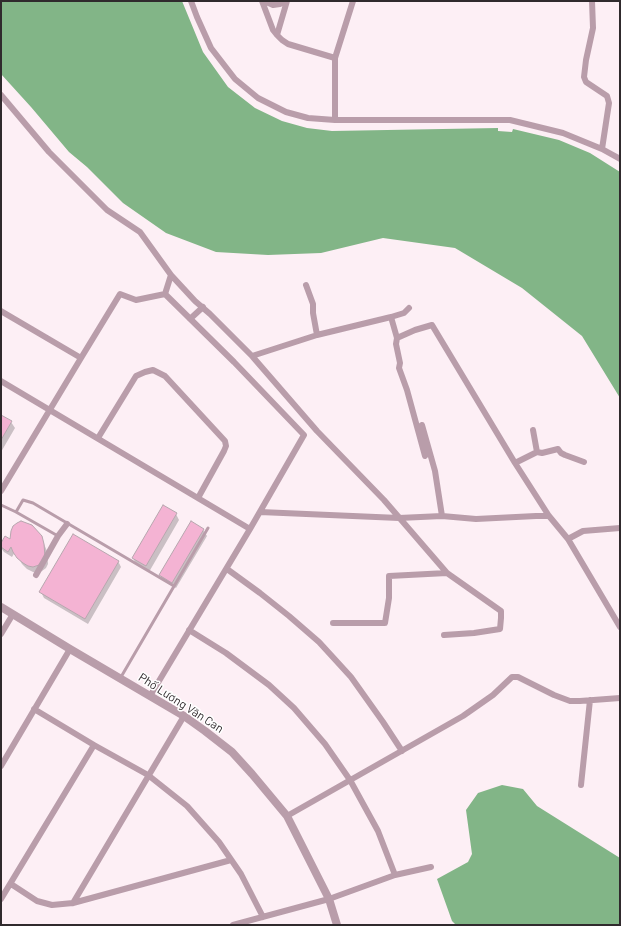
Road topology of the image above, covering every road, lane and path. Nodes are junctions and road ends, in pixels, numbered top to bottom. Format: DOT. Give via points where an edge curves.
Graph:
graph roads {
  1 [pos="191,1"];
  2 [pos="263,1"];
  3 [pos="286,1"];
  4 [pos="353,1"];
  5 [pos="592,1"];
  6 [pos="277,35"];
  7 [pos="335,58"];
  8 [pos="1,95"];
  9 [pos="335,120"];
  10 [pos="602,149"];
  11 [pos="620,159"];
  12 [pos="171,276"];
  13 [pos="306,285"];
  14 [pos="165,294"];
  15 [pos="203,307"];
  16 [pos="410,308"];
  17 [pos="1,311"];
  18 [pos="391,317"];
  19 [pos="190,319"];
  20 [pos="317,335"];
  21 [pos="398,338"];
  22 [pos="252,356"];
  23 [pos="81,358"];
  24 [pos="1,381"];
  25 [pos="50,410"];
  26 [pos="422,425"];
  27 [pos="533,430"];
  28 [pos="318,431"];
  29 [pos="304,435"];
  30 [pos="98,438"];
  31 [pos="537,452"];
  32 [pos="425,456"];
  33 [pos="584,462"];
  34 [pos="514,463"];
  35 [pos="1,491"];
  36 [pos="198,498"];
  37 [pos="1,505"];
  38 [pos="16,512"];
  39 [pos="260,512"];
  40 [pos="442,516"];
  41 [pos="548,516"];
  42 [pos="399,518"];
  43 [pos="67,524"];
  44 [pos="208,528"];
  45 [pos="620,528"];
  46 [pos="250,529"];
  47 [pos="58,536"];
  48 [pos="568,539"];
  49 [pos="226,569"];
  50 [pos="447,573"];
  51 [pos="36,575"];
  52 [pos="174,586"];
  53 [pos="1,607"];
  54 [pos="13,614"];
  55 [pos="333,623"];
  56 [pos="620,627"];
  57 [pos="190,630"];
  58 [pos="1,634"];
  59 [pos="444,635"];
  60 [pos="70,649"];
  61 [pos="121,678"];
  62 [pos="150,696"];
  63 [pos="620,698"];
  64 [pos="590,700"];
  65 [pos="34,709"];
  66 [pos="184,716"];
  67 [pos="94,745"];
  68 [pos="402,751"];
  69 [pos="1,766"];
  70 [pos="148,775"];
  71 [pos="350,780"];
  72 [pos="581,786"];
  73 [pos="287,816"];
  74 [pos="231,860"];
  75 [pos="431,867"];
  76 [pos="395,875"];
  77 [pos="11,884"];
  78 [pos="1,899"];
  79 [pos="329,899"];
  80 [pos="73,903"];
  81 [pos="263,917"];
  82 [pos="233,925"];
  83 [pos="337,925"];
  1 -- 9 [label="street" via="211,48 235,79 258,98 286,112 308,118"];
  2 -- 3 [label="street" via="273,5"];
  2 -- 6 [label="street"];
  3 -- 6 [label="street"];
  4 -- 7 [label="street"];
  5 -- 10 [label="street" via="593,28 584,77 586,82 607,96 609,103"];
  6 -- 7 [label="street" via="288,44"];
  7 -- 9 [label="street"];
  8 -- 12 [label="street" via="49,152 107,210 140,232"];
  9 -- 10 [label="street" via="510,120 563,133"];
  10 -- 11 [label="street"];
  12 -- 14 [label="street"];
  12 -- 15 [label="street"];
  13 -- 20 [label="street"];
  14 -- 19 [label="street"];
  14 -- 23 [label="street" via="136,300 120,294"];
  15 -- 19 [label="street"];
  15 -- 22 [label="street"];
  16 -- 18 [label="street"];
  17 -- 23 [label="street"];
  18 -- 20 [label="street"];
  18 -- 21 [label="street"];
  19 -- 29 [label="street"];
  20 -- 22 [label="street"];
  21 -- 32 [label="street" via="398,368 407,390"];
  21 -- 34 [label="street" via="432,325"];
  22 -- 28 [label="street"];
  23 -- 25 [label="street"];
  24 -- 25 [label="street"];
  25 -- 30 [label="street"];
  25 -- 35 [label="street"];
  26 -- 40 [label="street" via="435,471"];
  27 -- 31 [label="street"];
  28 -- 29 [label="street"];
  28 -- 42 [label="street"];
  29 -- 39 [label="street"];
  30 -- 36 [label="street"];
  30 -- 36 [label="street" via="136,376 153,370 165,376 225,441 224,451"];
  31 -- 33 [label="street" via="558,449 561,453"];
  31 -- 34 [label="street"];
  34 -- 41 [label="street"];
  36 -- 46 [label="street"];
  37 -- 38 [label="lane"];
  38 -- 43 [label="lane" via="24,500"];
  38 -- 47 [label="lane"];
  39 -- 42 [label="street"];
  39 -- 46 [label="street"];
  40 -- 41 [label="street" via="476,519"];
  40 -- 42 [label="street"];
  41 -- 48 [label="street"];
  42 -- 50 [label="street"];
  43 -- 47 [label="street"];
  43 -- 52 [label="lane"];
  44 -- 52 [label="lane"];
  45 -- 48 [label="street" via="583,530"];
  46 -- 49 [label="street"];
  47 -- 51 [label="street"];
  48 -- 56 [label="street"];
  49 -- 57 [label="street"];
  49 -- 68 [label="street" via="260,593 319,642 351,677"];
  50 -- 55 [label="street" via="388,576 385,623"];
  50 -- 59 [label="street" via="501,611 501,618 500,629"];
  52 -- 61 [label="lane"];
  53 -- 54 [label="street, Phố Lương Văn Can"];
  54 -- 58 [label="street"];
  54 -- 60 [label="street, Phố Lương Văn Can"];
  57 -- 62 [label="street"];
  57 -- 71 [label="street" via="269,685 294,708 325,744"];
  60 -- 61 [label="street, Phố Lương Văn Can"];
  60 -- 65 [label="street"];
  61 -- 62 [label="street, Phố Lương Văn Can"];
  62 -- 66 [label="street, Phố Lương Văn Can"];
  63 -- 64 [label="street"];
  64 -- 68 [label="street" via="570,701 518,677 512,677 493,695 463,716"];
  64 -- 72 [label="street"];
  65 -- 67 [label="street"];
  65 -- 69 [label="street"];
  66 -- 70 [label="street"];
  66 -- 73 [label="street, Phố Lương Văn Can" via="232,752"];
  67 -- 70 [label="street"];
  67 -- 77 [label="street"];
  68 -- 71 [label="street"];
  70 -- 74 [label="street" via="187,806 219,842"];
  70 -- 80 [label="street"];
  71 -- 73 [label="street"];
  71 -- 76 [label="street" via="378,831"];
  73 -- 79 [label="street, Phố Lương Văn Can"];
  74 -- 80 [label="street"];
  74 -- 81 [label="street"];
  75 -- 76 [label="street"];
  76 -- 79 [label="street"];
  77 -- 78 [label="street"];
  77 -- 80 [label="street" via="37,901 52,904"];
  79 -- 81 [label="street"];
  79 -- 83 [label="street, Phố Lương Văn Can"];
  81 -- 82 [label="street"];
}
